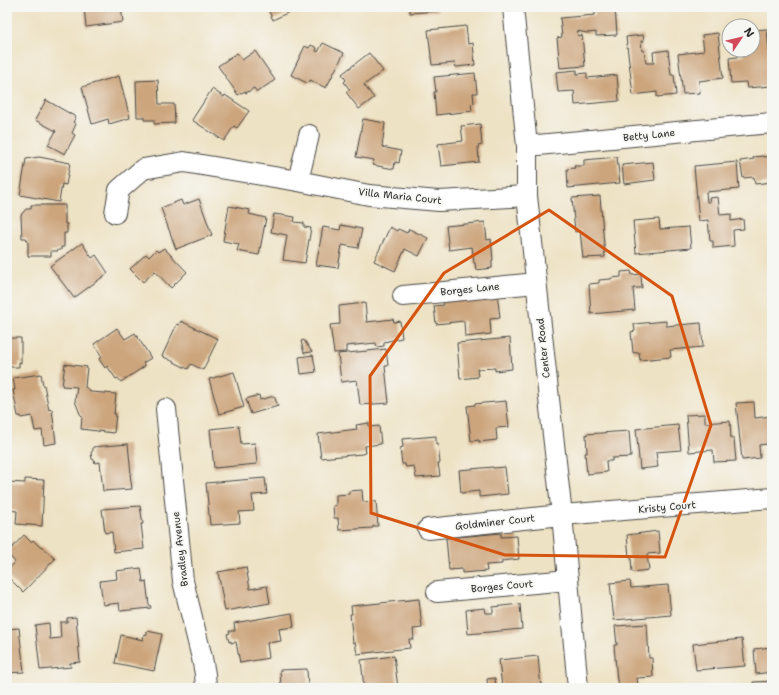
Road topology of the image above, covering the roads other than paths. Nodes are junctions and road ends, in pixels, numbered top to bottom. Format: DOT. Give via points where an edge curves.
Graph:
graph roads {
  1 [pos="513,7"];
  2 [pos="772,123"];
  3 [pos="309,135"];
  4 [pos="527,146"];
  5 [pos="298,181"];
  6 [pos="527,196"];
  7 [pos="115,213"];
  8 [pos="536,283"];
  9 [pos="403,296"];
  10 [pos="166,408"];
  11 [pos="772,498"];
  12 [pos="562,515"];
  13 [pos="428,529"];
  14 [pos="568,580"];
  15 [pos="436,592"];
  16 [pos="206,688"];
  17 [pos="578,688"];
  1 -- 4 [label="street, Center Road"];
  2 -- 4 [label="street, Betty Lane"];
  3 -- 5 [label="street"];
  4 -- 6 [label="street, Center Road"];
  5 -- 6 [label="street, Villa Maria Court" via="369,195 439,201"];
  5 -- 7 [label="street, Villa Maria Court" via="184,162 164,165 143,169 119,190"];
  6 -- 8 [label="street, Center Road"];
  8 -- 9 [label="street, Borges Lane"];
  8 -- 12 [label="street, Center Road"];
  10 -- 16 [label="street, Bradley Avenue" via="183,581 202,658"];
  11 -- 12 [label="street, Kristy Court"];
  12 -- 13 [label="street, Goldminer Court"];
  12 -- 14 [label="street, Center Road"];
  14 -- 15 [label="street, Borges Court"];
  14 -- 17 [label="street, Center Road"];
}
